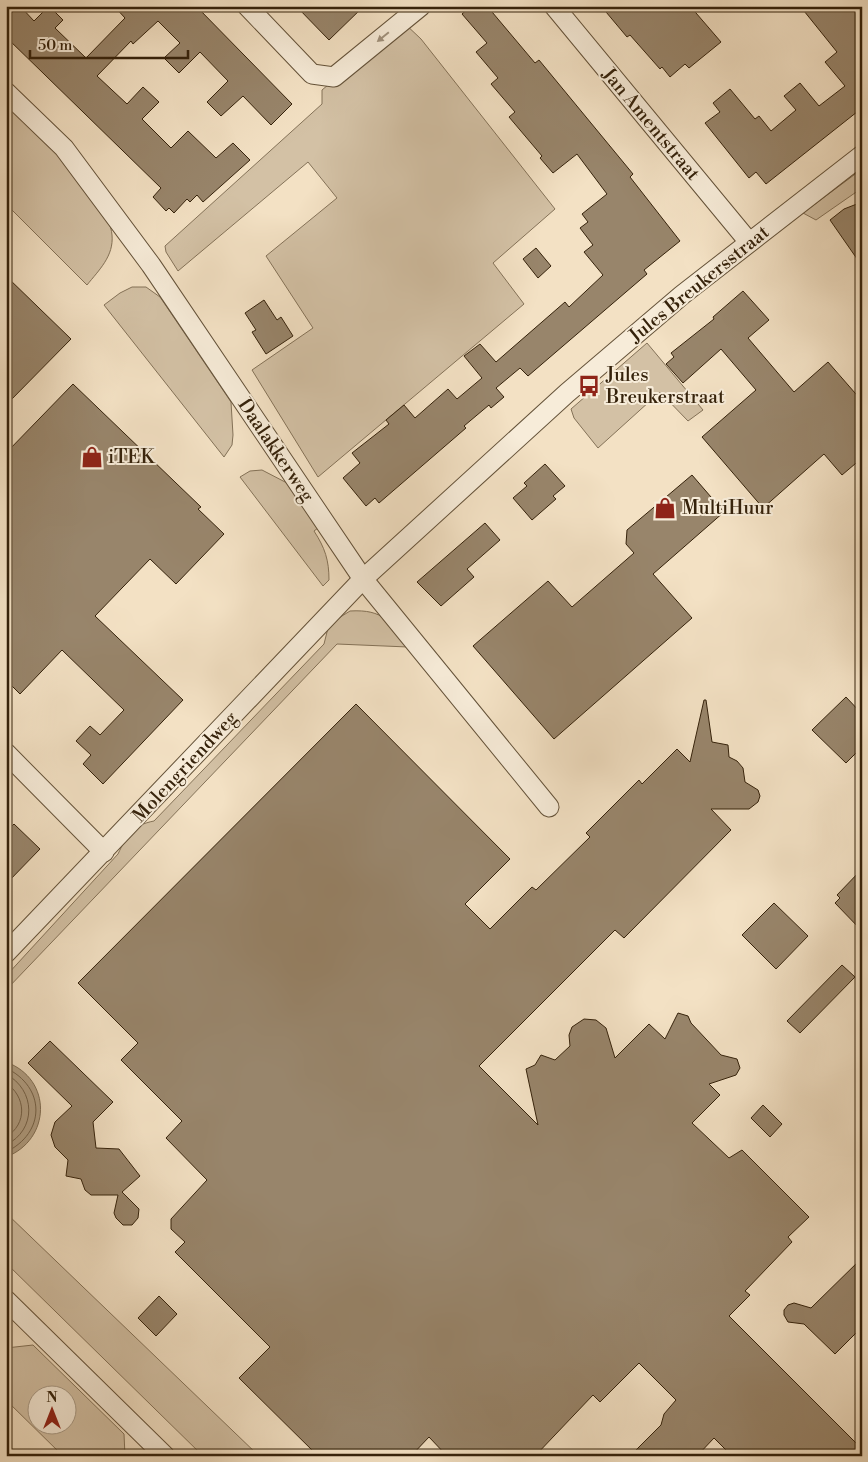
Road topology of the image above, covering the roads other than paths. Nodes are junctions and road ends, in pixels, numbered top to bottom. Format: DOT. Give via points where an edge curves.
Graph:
graph roads {
  1 [pos="247,6"];
  2 [pos="421,6"];
  3 [pos="554,6"];
  4 [pos="6,92"];
  5 [pos="862,155"];
  6 [pos="749,242"];
  7 [pos="363,579"];
  8 [pos="6,753"];
  9 [pos="549,807"];
  10 [pos="104,852"];
  11 [pos="6,954"];
  12 [pos="6,1300"];
  13 [pos="165,1456"];
  2 -- 1 [label="street, one-way" via="334,77 312,74"];
  3 -- 6 [label="street, Jan Amentstraat"];
  4 -- 7 [label="street, Daalakkerweg" via="64,148 151,265"];
  5 -- 6 [label="street, Jules Breukersstraat"];
  6 -- 7 [label="street, Jules Breukersstraat" via="567,393"];
  7 -- 9 [label="street, Daalakkerweg"];
  7 -- 10 [label="street, Molengriendweg"];
  8 -- 10 [label="street"];
  10 -- 11 [label="street, Molengriendweg"];
  12 -- 13 [label="street"];
}
